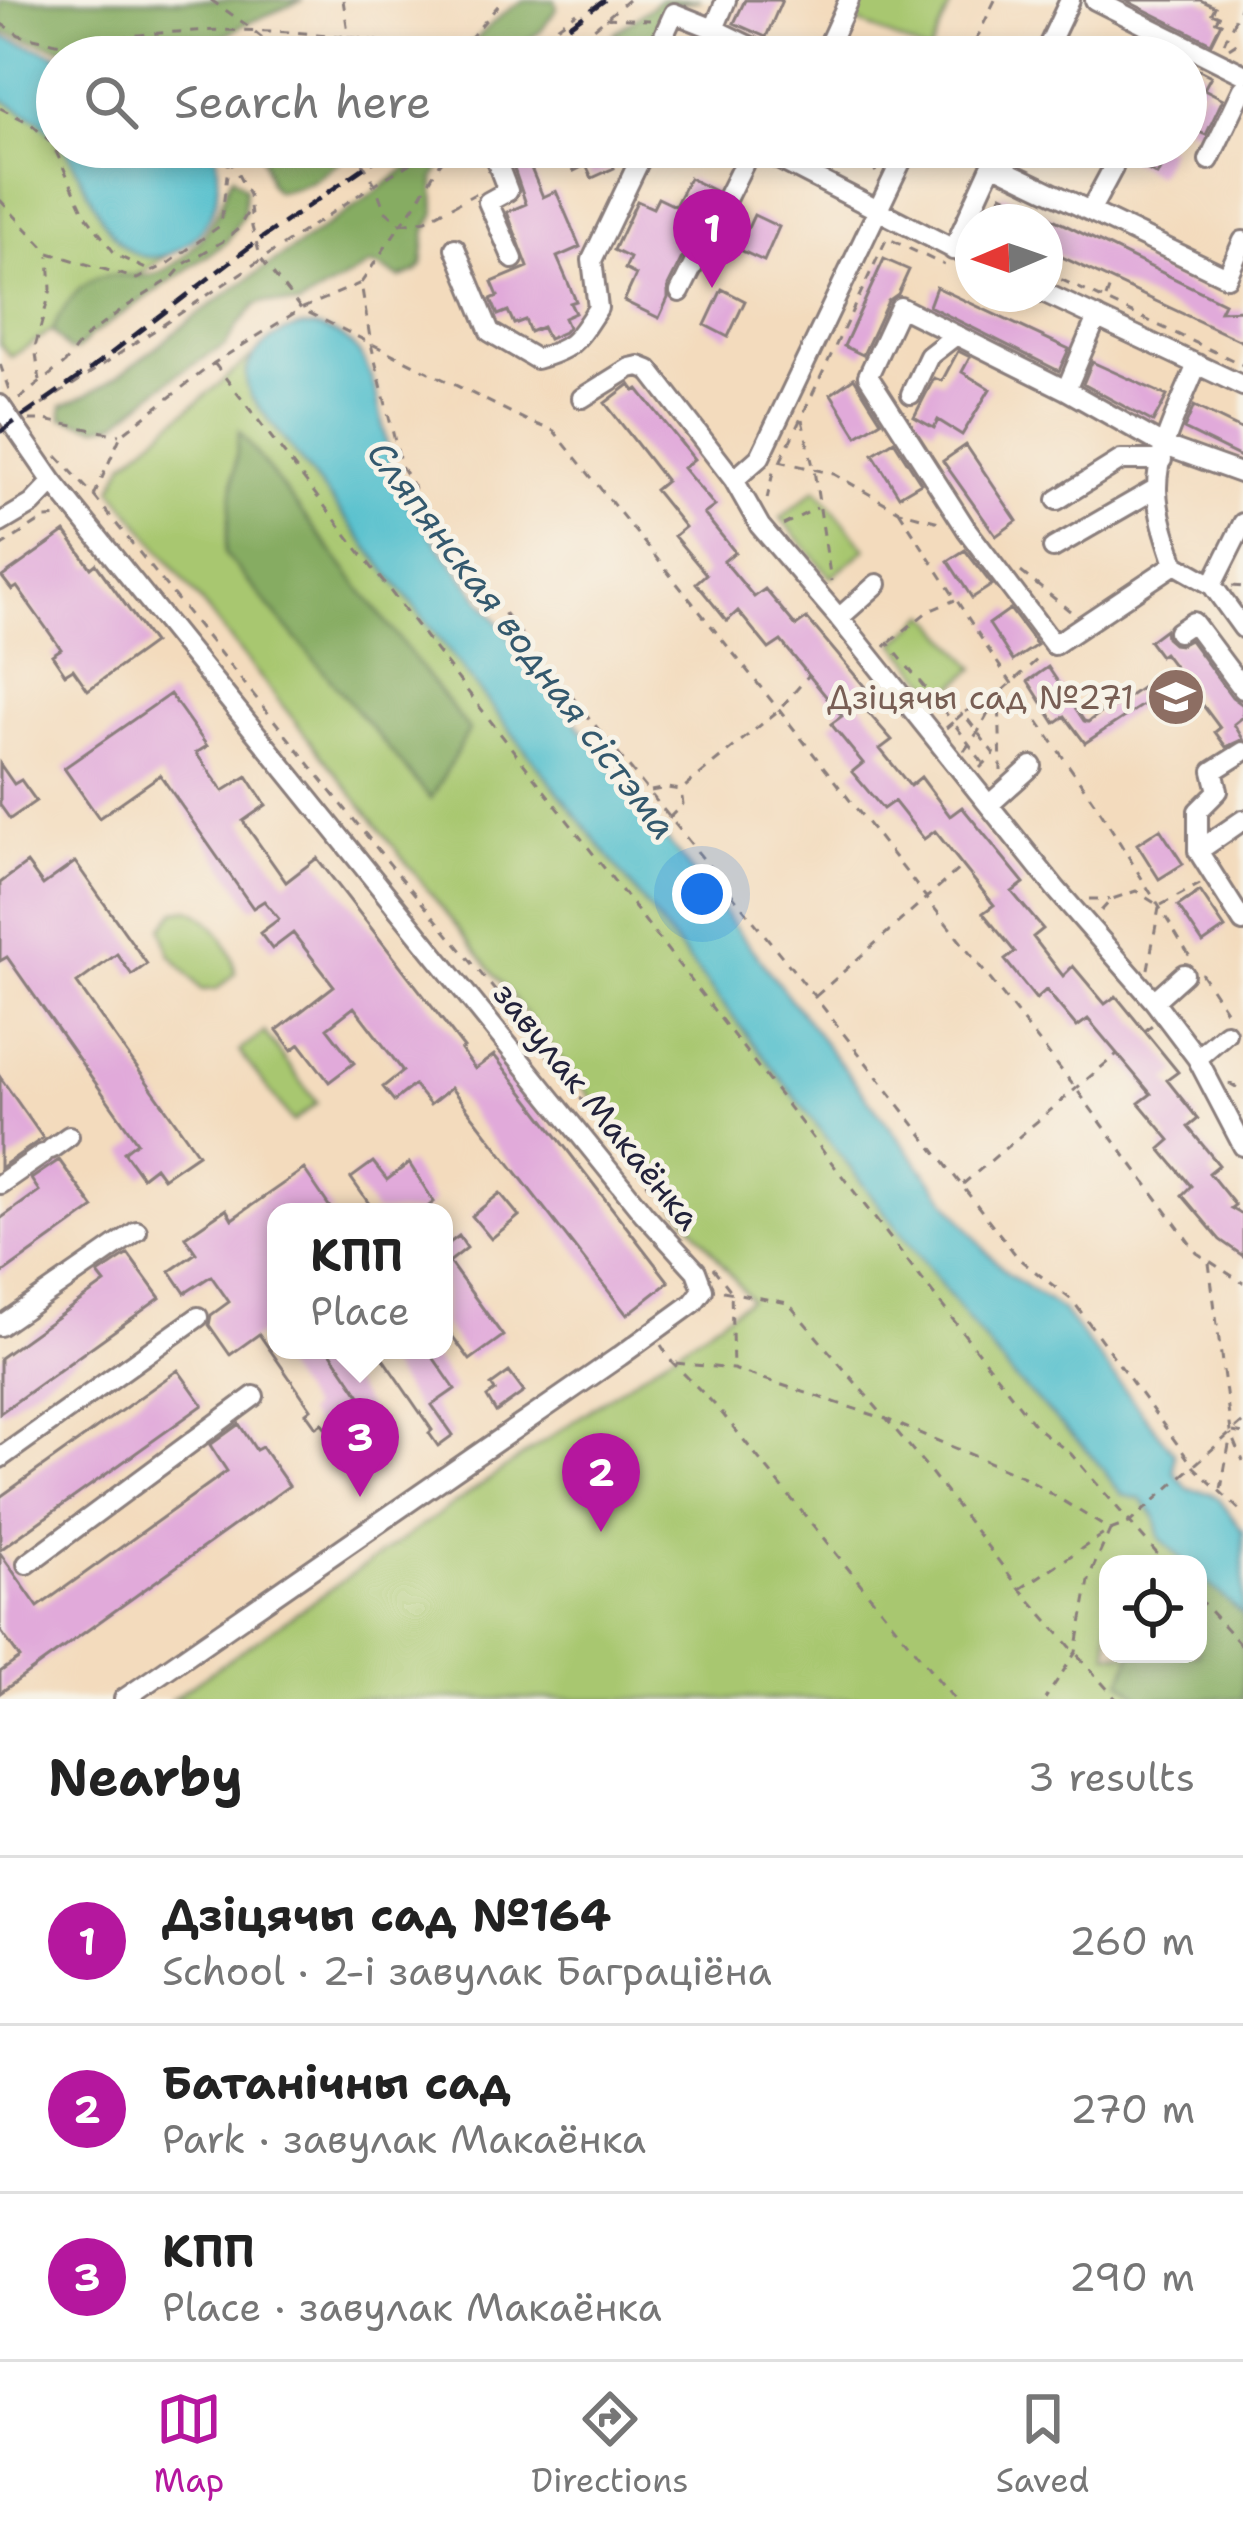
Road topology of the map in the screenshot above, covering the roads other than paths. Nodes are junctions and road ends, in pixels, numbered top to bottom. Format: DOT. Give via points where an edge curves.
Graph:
graph roads {
  1 [pos="727,0"];
  2 [pos="849,0"];
  3 [pos="1070,0"];
  4 [pos="1095,0"];
  5 [pos="714,28"];
  6 [pos="663,36"];
  7 [pos="730,36"];
  8 [pos="833,36"];
  9 [pos="1053,36"];
  10 [pos="1167,36"];
  11 [pos="1207,56"];
  12 [pos="1243,74"];
  13 [pos="1243,89"];
  14 [pos="1209,160"];
  15 [pos="498,168"];
  16 [pos="636,168"];
  17 [pos="742,168"];
  18 [pos="800,168"];
  19 [pos="898,168"];
  20 [pos="990,168"];
  21 [pos="1018,168"];
  22 [pos="1113,168"];
  23 [pos="881,204"];
  24 [pos="1090,211"];
  25 [pos="1243,241"];
  26 [pos="455,248"];
  27 [pos="513,259"];
  28 [pos="952,259"];
  29 [pos="680,292"];
  30 [pos="1063,297"];
  31 [pos="1101,309"];
  32 [pos="956,335"];
  33 [pos="1197,364"];
  34 [pos="1243,386"];
  35 [pos="1066,390"];
  36 [pos="910,394"];
  37 [pos="582,398"];
  38 [pos="0,405"];
  39 [pos="1164,453"];
  40 [pos="1243,474"];
  41 [pos="734,480"];
  42 [pos="53,482"];
  43 [pos="1157,488"];
  44 [pos="1057,500"];
  45 [pos="1243,523"];
  46 [pos="0,524"];
  47 [pos="1054,548"];
  48 [pos="1175,564"];
  49 [pos="877,584"];
  50 [pos="1212,585"];
  51 [pos="834,612"];
  52 [pos="1243,628"];
  53 [pos="1178,632"];
  54 [pos="1243,689"];
  55 [pos="1243,752"];
  56 [pos="1032,766"];
  57 [pos="996,798"];
  58 [pos="1243,820"];
  59 [pos="1198,851"];
  60 [pos="1240,909"];
  61 [pos="1184,974"];
  62 [pos="1154,1001"];
  63 [pos="1229,1026"];
  64 [pos="1197,1058"];
  65 [pos="69,1136"];
  66 [pos="1243,1146"];
  67 [pos="0,1184"];
  68 [pos="137,1231"];
  69 [pos="198,1317"];
  70 [pos="0,1326"];
  71 [pos="254,1396"];
  72 [pos="0,1458"];
  73 [pos="27,1564"];
  74 [pos="124,1699"];
  1 -- 5 [label="street"];
  2 -- 8 [label="street"];
  3 -- 9 [label="street"];
  4 -- 10 [label="street"];
  5 -- 6 [label="street" via="674,13"];
  5 -- 7 [label="street"];
  11 -- 12 [label="street"];
  13 -- 14 [label="street"];
  15 -- 27 [label="street" via="508,191 488,202"];
  16 -- 26 [label="street" via="592,260 598,308 565,351 536,359 490,332"];
  17 -- 29 [label="street"];
  18 -- 23 [label="street"];
  19 -- 23 [label="street"];
  20 -- 28 [label="street"];
  21 -- 24 [label="street"];
  22 -- 24 [label="street"];
  23 -- 28 [label="street"];
  23 -- 41 [label="street" via="760,457"];
  24 -- 25 [label="street" via="1227,277"];
  30 -- 31 [label="street"];
  31 -- 33 [label="street"];
  31 -- 35 [label="street"];
  32 -- 35 [label="street"];
  32 -- 36 [label="street" via="929,356"];
  32 -- 48 [label="street" via="900,308 868,376 1054,645"];
  33 -- 34 [label="street"];
  33 -- 39 [label="street"];
  35 -- 39 [label="street"];
  37 -- 41 [label="street" via="630,368 649,370"];
  38 -- 42 [label="street, завулак Макаёнка"];
  39 -- 40 [label="street"];
  39 -- 43 [label="street"];
  39 -- 44 [label="street" via="1121,460"];
  41 -- 51 [label="street" via="764,530"];
  42 -- 46 [label="street"];
  42 -- 74 [label="street, завулак Макаёнка" via="696,1271 703,1290"];
  43 -- 47 [label="street"];
  43 -- 48 [label="street"];
  45 -- 50 [label="street"];
  48 -- 50 [label="street"];
  49 -- 51 [label="street"];
  50 -- 52 [label="street"];
  51 -- 57 [label="street" via="955,761"];
  53 -- 54 [label="street" via="1193,622"];
  55 -- 59 [label="street" via="1213,771 1219,791 1198,811"];
  56 -- 57 [label="street"];
  57 -- 62 [label="street" via="1088,926"];
  58 -- 59 [label="street"];
  59 -- 60 [label="street"];
  61 -- 62 [label="street"];
  62 -- 64 [label="street"];
  63 -- 64 [label="street"];
  64 -- 66 [label="street"];
  65 -- 67 [label="street"];
  68 -- 70 [label="street"];
  69 -- 72 [label="street"];
  71 -- 73 [label="street"];
}
